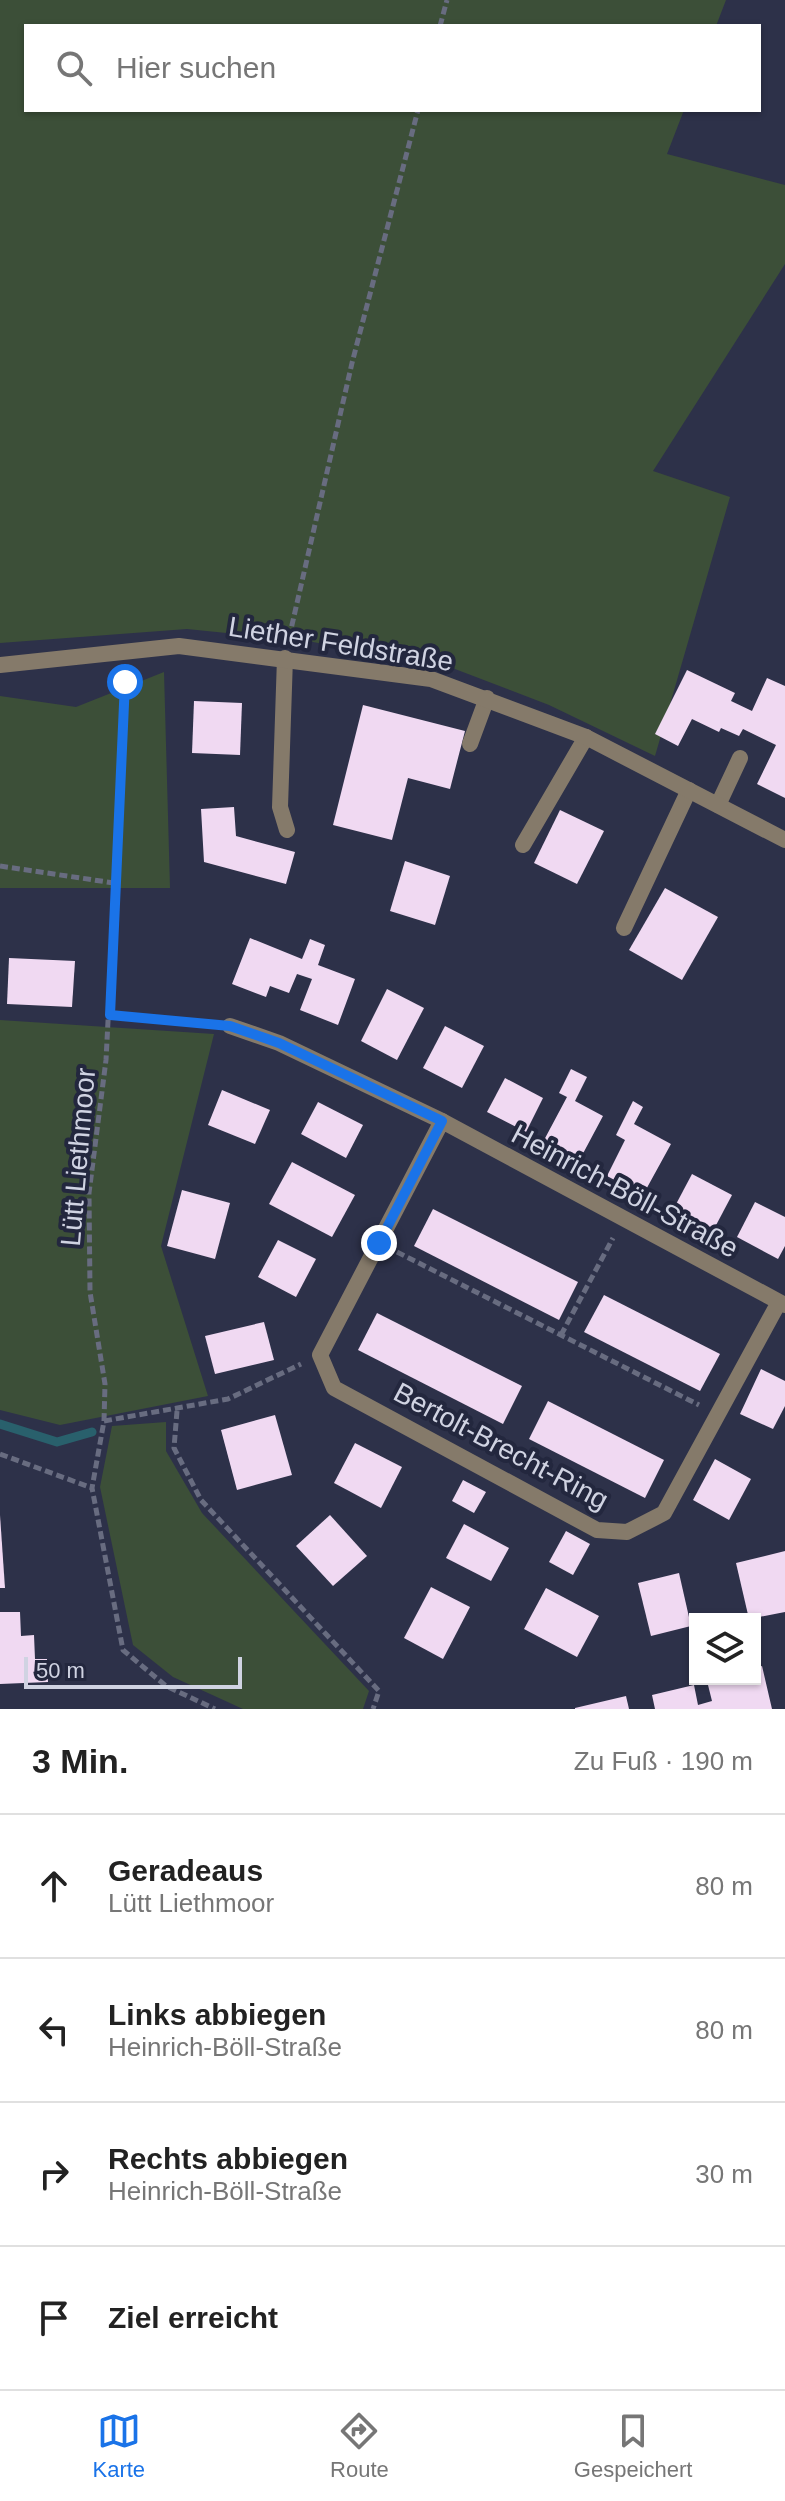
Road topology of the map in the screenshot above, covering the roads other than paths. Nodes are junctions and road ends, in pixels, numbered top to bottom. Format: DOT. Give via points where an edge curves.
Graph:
graph roads {
  1 [pos="285,658"];
  2 [pos="0,665"];
  3 [pos="487,698"];
  4 [pos="586,737"];
  5 [pos="470,744"];
  6 [pos="740,758"];
  7 [pos="689,790"];
  8 [pos="718,805"];
  9 [pos="287,830"];
  10 [pos="785,840"];
  11 [pos="523,845"];
  12 [pos="624,928"];
  13 [pos="230,1026"];
  14 [pos="442,1121"];
  15 [pos="782,1304"];
  1 -- 2 [label="street, Liether Feldstraße" via="179,646"];
  1 -- 3 [label="street, Liether Feldstraße" via="431,679"];
  1 -- 9 [label="street" via="280,807"];
  3 -- 4 [label="street, Liether Feldstraße"];
  3 -- 5 [label="street"];
  4 -- 7 [label="street, Liether Feldstraße"];
  4 -- 11 [label="street"];
  6 -- 8 [label="street"];
  7 -- 8 [label="street, Liether Feldstraße"];
  7 -- 12 [label="street"];
  8 -- 10 [label="street, Liether Feldstraße"];
  13 -- 14 [label="street, Heinrich-Böll-Straße" via="279,1043"];
  14 -- 15 [label="street, Heinrich-Böll-Straße"];
  14 -- 15 [label="street, Bertolt-Brecht-Ring" via="320,1355 334,1388 597,1530 627,1532 664,1513"];
}
